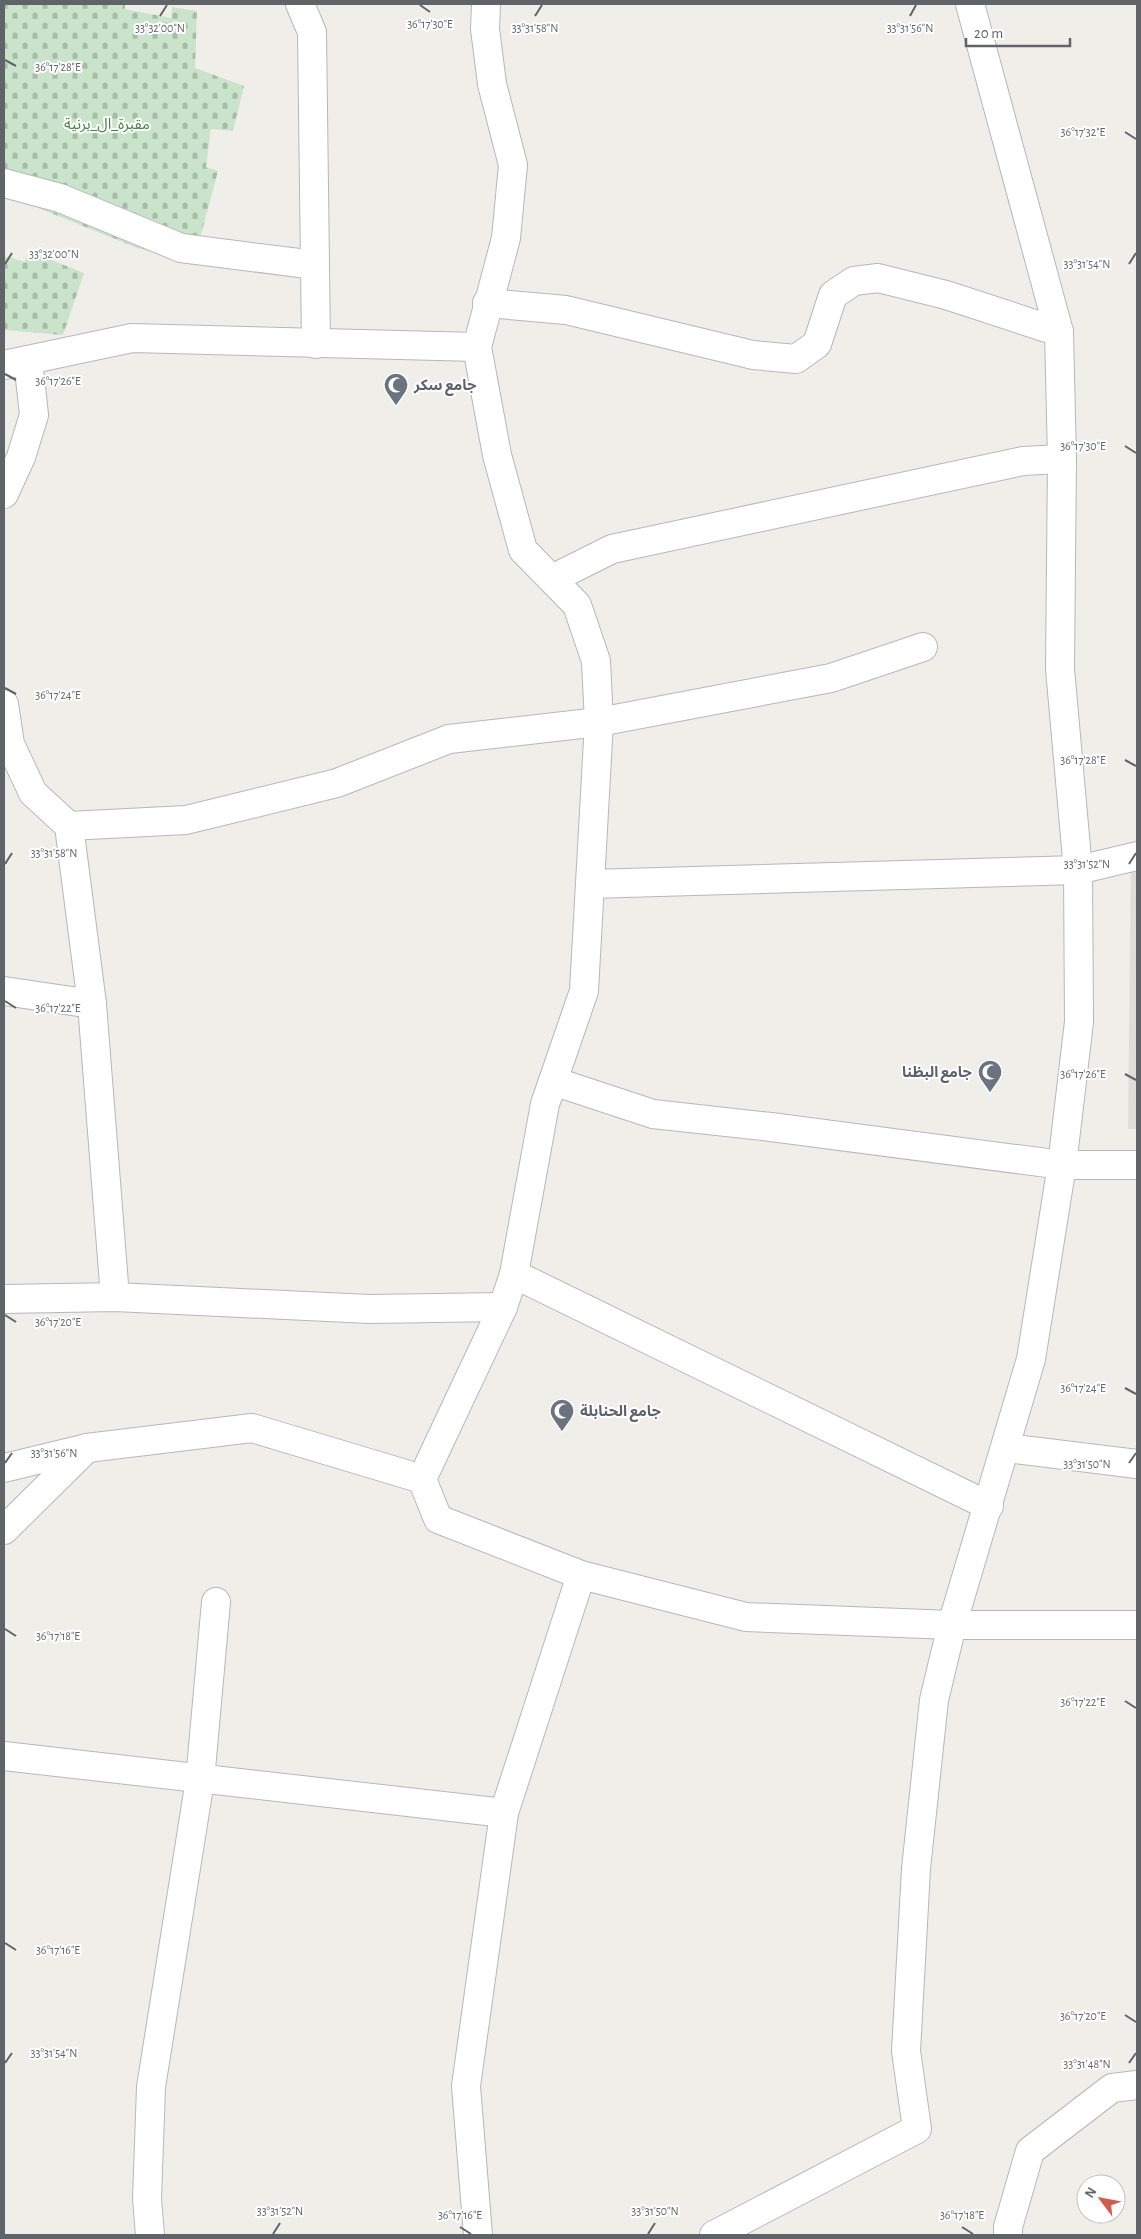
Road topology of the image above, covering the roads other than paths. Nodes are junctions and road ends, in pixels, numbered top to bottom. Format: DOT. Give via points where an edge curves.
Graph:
graph roads {
  1 [pos="300,4"];
  2 [pos="486,4"];
  3 [pos="970,4"];
  4 [pos="4,183"];
  5 [pos="315,265"];
  6 [pos="487,304"];
  7 [pos="1059,332"];
  8 [pos="316,344"];
  9 [pos="477,347"];
  10 [pos="16,362"];
  11 [pos="1062,459"];
  12 [pos="4,494"];
  13 [pos="552,578"];
  14 [pos="923,647"];
  15 [pos="4,704"];
  16 [pos="599,722"];
  17 [pos="69,826"];
  18 [pos="1137,856"];
  19 [pos="1078,870"];
  20 [pos="590,884"];
  21 [pos="4,991"];
  22 [pos="92,1004"];
  23 [pos="553,1081"];
  24 [pos="1062,1165"];
  25 [pos="1137,1165"];
  26 [pos="514,1274"];
  27 [pos="115,1298"];
  28 [pos="4,1299"];
  29 [pos="503,1307"];
  30 [pos="87,1448"];
  31 [pos="1006,1448"];
  32 [pos="1137,1464"];
  33 [pos="4,1468"];
  34 [pos="422,1479"];
  35 [pos="990,1506"];
  36 [pos="4,1530"];
  37 [pos="580,1575"];
  38 [pos="216,1602"];
  39 [pos="952,1625"];
  40 [pos="1137,1626"];
  41 [pos="4,1756"];
  42 [pos="200,1780"];
  43 [pos="504,1813"];
  44 [pos="1137,2085"];
  45 [pos="150,2235"];
  46 [pos="478,2235"];
  47 [pos="714,2235"];
  48 [pos="1008,2235"];
  1 -- 5 [label="street" via="312,32"];
  2 -- 6 [label="street" via="485,29 492,84 513,165 506,238"];
  3 -- 7 [label="street"];
  4 -- 5 [label="street" via="60,198 181,248"];
  5 -- 8 [label="street"];
  6 -- 7 [label="street" via="566,310 753,355 796,360 817,344 833,295 854,280 878,278 946,295"];
  6 -- 9 [label="street"];
  7 -- 11 [label="street"];
  8 -- 9 [label="street"];
  8 -- 10 [label="street" via="132,338"];
  9 -- 13 [label="street" via="497,455 523,550"];
  10 -- 12 [label="street" via="34,415 22,457"];
  11 -- 13 [label="street" via="1023,461 612,549"];
  11 -- 19 [label="street" via="1060,669"];
  13 -- 16 [label="street" via="577,605 596,661"];
  14 -- 16 [label="street" via="831,678"];
  15 -- 17 [label="street" via="10,744 33,793"];
  16 -- 17 [label="street" via="449,739 337,783 186,820"];
  16 -- 20 [label="street"];
  17 -- 22 [label="street"];
  18 -- 19 [label="street"];
  19 -- 20 [label="street"];
  19 -- 24 [label="street" via="1079,1022"];
  20 -- 23 [label="street" via="584,991"];
  21 -- 22 [label="street"];
  22 -- 27 [label="street"];
  23 -- 24 [label="street" via="653,1114 771,1126"];
  23 -- 26 [label="street" via="545,1104"];
  24 -- 25 [label="street"];
  24 -- 31 [label="street" via="1031,1359"];
  26 -- 29 [label="street"];
  26 -- 35 [label="street"];
  27 -- 28 [label="street"];
  27 -- 29 [label="street" via="369,1309"];
  29 -- 34 [label="street"];
  30 -- 33 [label="street"];
  30 -- 34 [label="street" via="252,1428"];
  30 -- 36 [label="street"];
  31 -- 32 [label="street"];
  31 -- 35 [label="street"];
  34 -- 37 [label="street" via="438,1519"];
  35 -- 39 [label="street"];
  37 -- 39 [label="street" via="746,1617"];
  37 -- 43 [label="street"];
  38 -- 42 [label="street"];
  39 -- 40 [label="street"];
  39 -- 47 [label="street" via="934,1700 916,1869 906,2051 917,2130"];
  41 -- 42 [label="street"];
  42 -- 43 [label="street"];
  42 -- 45 [label="street" via="151,2087 146,2199"];
  43 -- 46 [label="street" via="466,2086"];
  44 -- 48 [label="street" via="1112,2088 1030,2151"];
}
